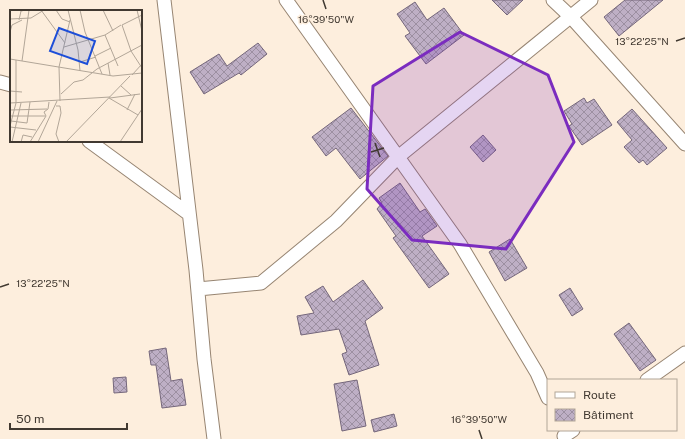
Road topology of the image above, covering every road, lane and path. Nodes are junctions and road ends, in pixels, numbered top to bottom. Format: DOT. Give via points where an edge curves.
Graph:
graph roads {
  1 [pos="164,0"];
  2 [pos="286,0"];
  3 [pos="553,0"];
  4 [pos="591,0"];
  5 [pos="572,17"];
  6 [pos="0,82"];
  7 [pos="10,85"];
  8 [pos="90,142"];
  9 [pos="685,144"];
  10 [pos="398,157"];
  11 [pos="189,214"];
  12 [pos="198,289"];
  13 [pos="685,353"];
  14 [pos="648,379"];
  15 [pos="547,396"];
  16 [pos="214,439"];
  1 -- 11 [label="street"];
  2 -- 10 [label="street"];
  3 -- 5 [label="street"];
  4 -- 5 [label="street"];
  5 -- 9 [label="street"];
  5 -- 10 [label="street"];
  6 -- 7 [label="street"];
  8 -- 11 [label="street"];
  10 -- 12 [label="street" via="336,221 261,283"];
  10 -- 15 [label="street" via="460,244 537,373"];
  11 -- 12 [label="street"];
  12 -- 16 [label="street"];
  13 -- 14 [label="street"];
}
